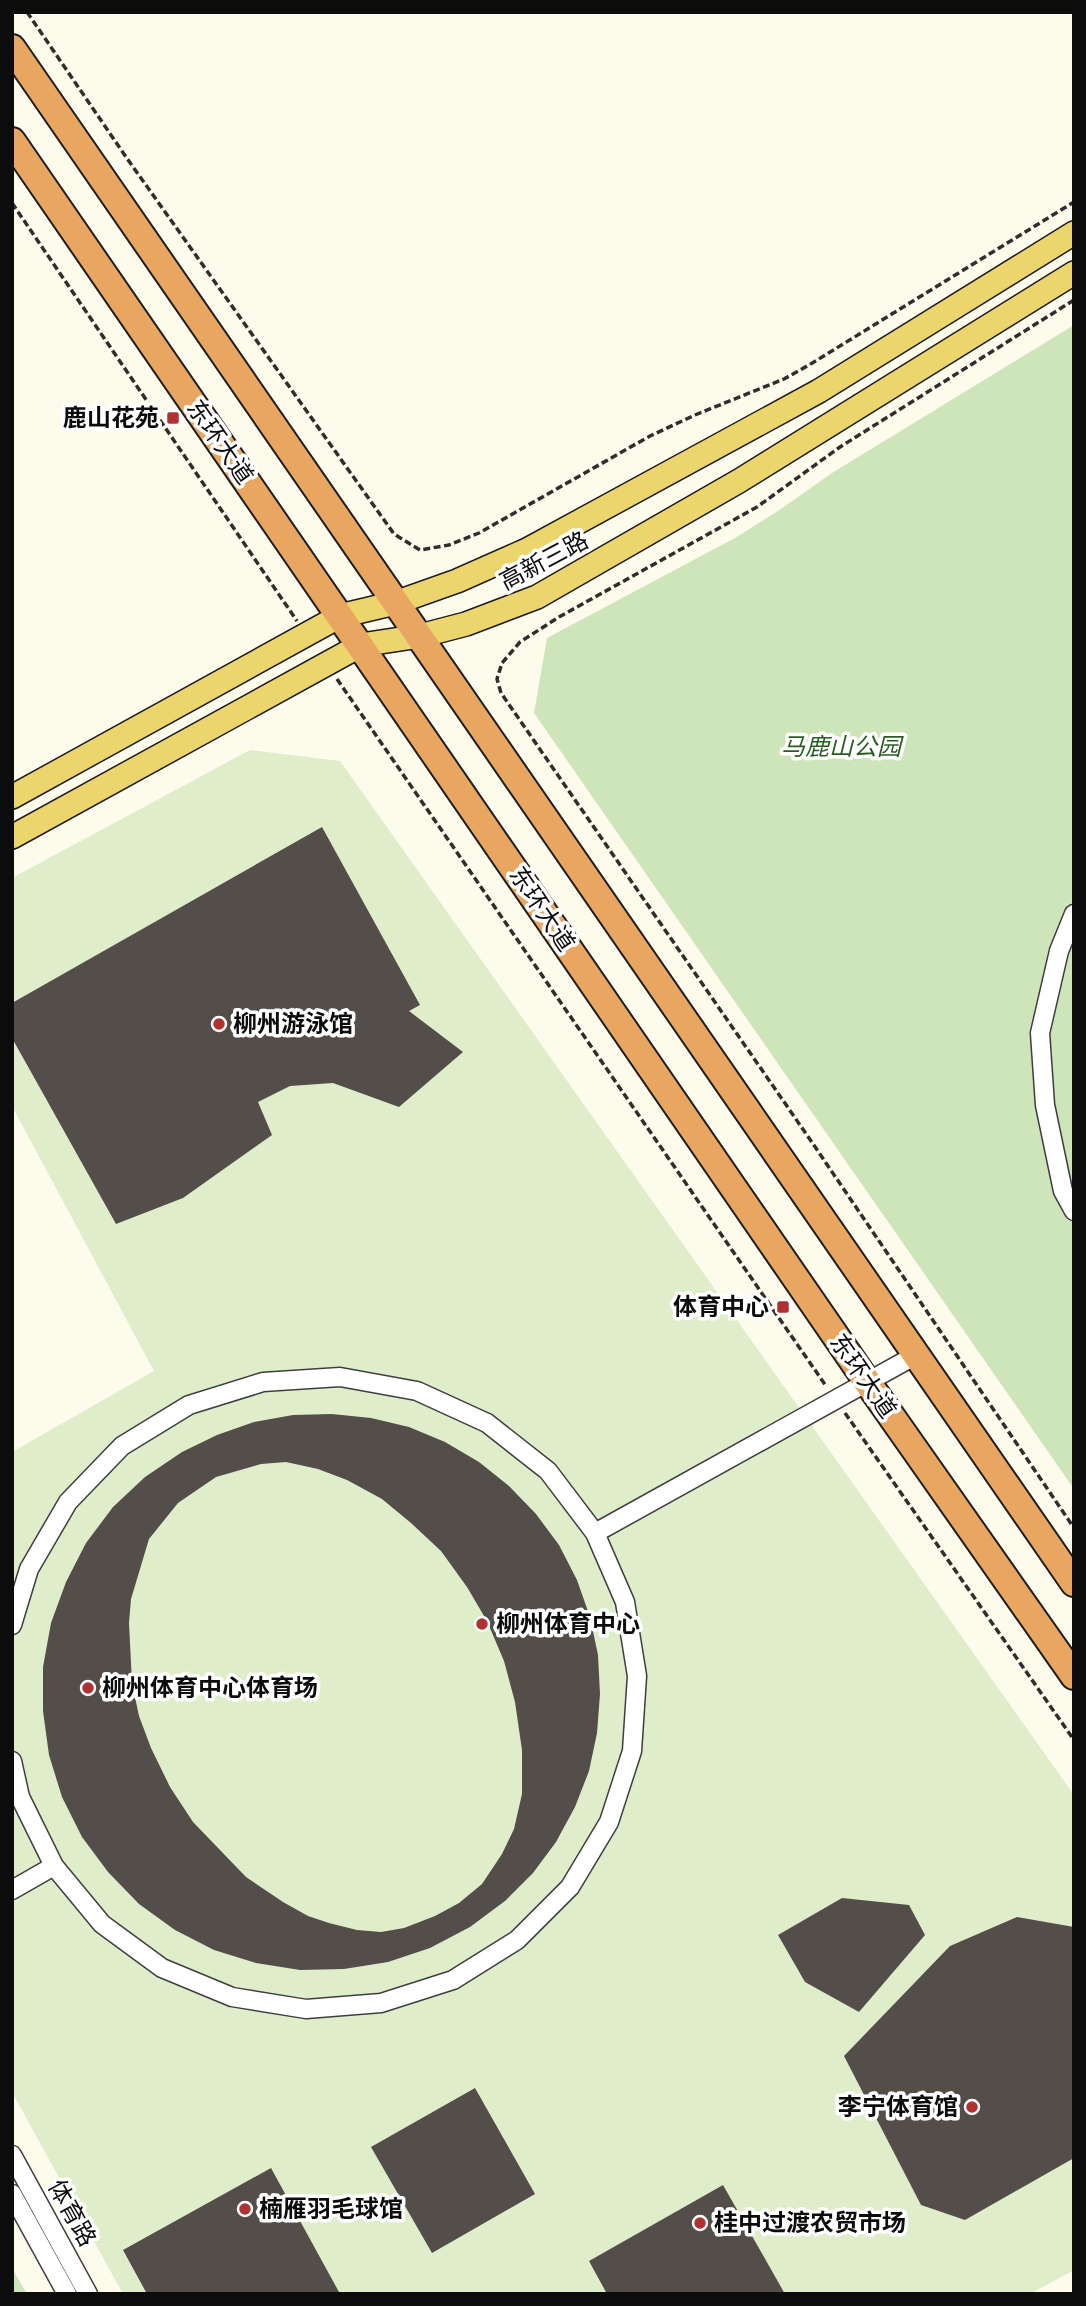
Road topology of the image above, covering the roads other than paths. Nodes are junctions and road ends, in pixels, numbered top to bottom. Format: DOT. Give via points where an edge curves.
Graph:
graph roads {
  1 [pos="12,48"];
  2 [pos="12,141"];
  3 [pos="1074,233"];
  4 [pos="1074,273"];
  5 [pos="394,603"];
  6 [pos="340,616"];
  7 [pos="420,636"];
  8 [pos="361,645"];
  9 [pos="12,797"];
  10 [pos="12,837"];
  11 [pos="1074,914"];
  12 [pos="1074,1211"];
  13 [pos="916,1355"];
  14 [pos="868,1383"];
  15 [pos="595,1533"];
  16 [pos="1074,1583"];
  17 [pos="12,1625"];
  18 [pos="1074,1676"];
  19 [pos="12,1761"];
  20 [pos="54,1866"];
  21 [pos="12,1890"];
  22 [pos="12,2155"];
  23 [pos="12,2194"];
  24 [pos="67,2294"];
  25 [pos="88,2294"];
  1 -- 5 [label="highway"];
  2 -- 6 [label="highway, 东环大道"];
  3 -- 5 [label="main road, 高新三路" via="819,391 527,550"];
  4 -- 7 [label="main road, 高新三路" via="739,481 537,597"];
  5 -- 6 [label="main road, 高新三路"];
  5 -- 7 [label="highway"];
  6 -- 8 [label="highway, 东环大道"];
  6 -- 9 [label="main road, 高新三路"];
  7 -- 8 [label="main road, 高新三路"];
  7 -- 13 [label="highway"];
  8 -- 10 [label="main road, 高新三路"];
  8 -- 14 [label="highway, 东环大道"];
  11 -- 12 [label="street" via="1059,951 1040,1034 1045,1105 1063,1191"];
  13 -- 14 [label="street"];
  13 -- 16 [label="highway"];
  14 -- 15 [label="street"];
  14 -- 18 [label="highway, 东环大道"];
  15 -- 17 [label="street" via="548,1471 487,1423 417,1391 340,1377 263,1382 189,1405 122,1446 68,1502 29,1569"];
  15 -- 20 [label="street" via="625,1602 637,1676 632,1751 609,1822 570,1887 517,1940 453,1980 381,2003 306,2009 232,1997 162,1968 102,1924"];
  19 -- 20 [label="street" via="20,1797"];
  20 -- 21 [label="street"];
  22 -- 25 [label="street, 体育路"];
  23 -- 24 [label="street, 体育路"];
}
